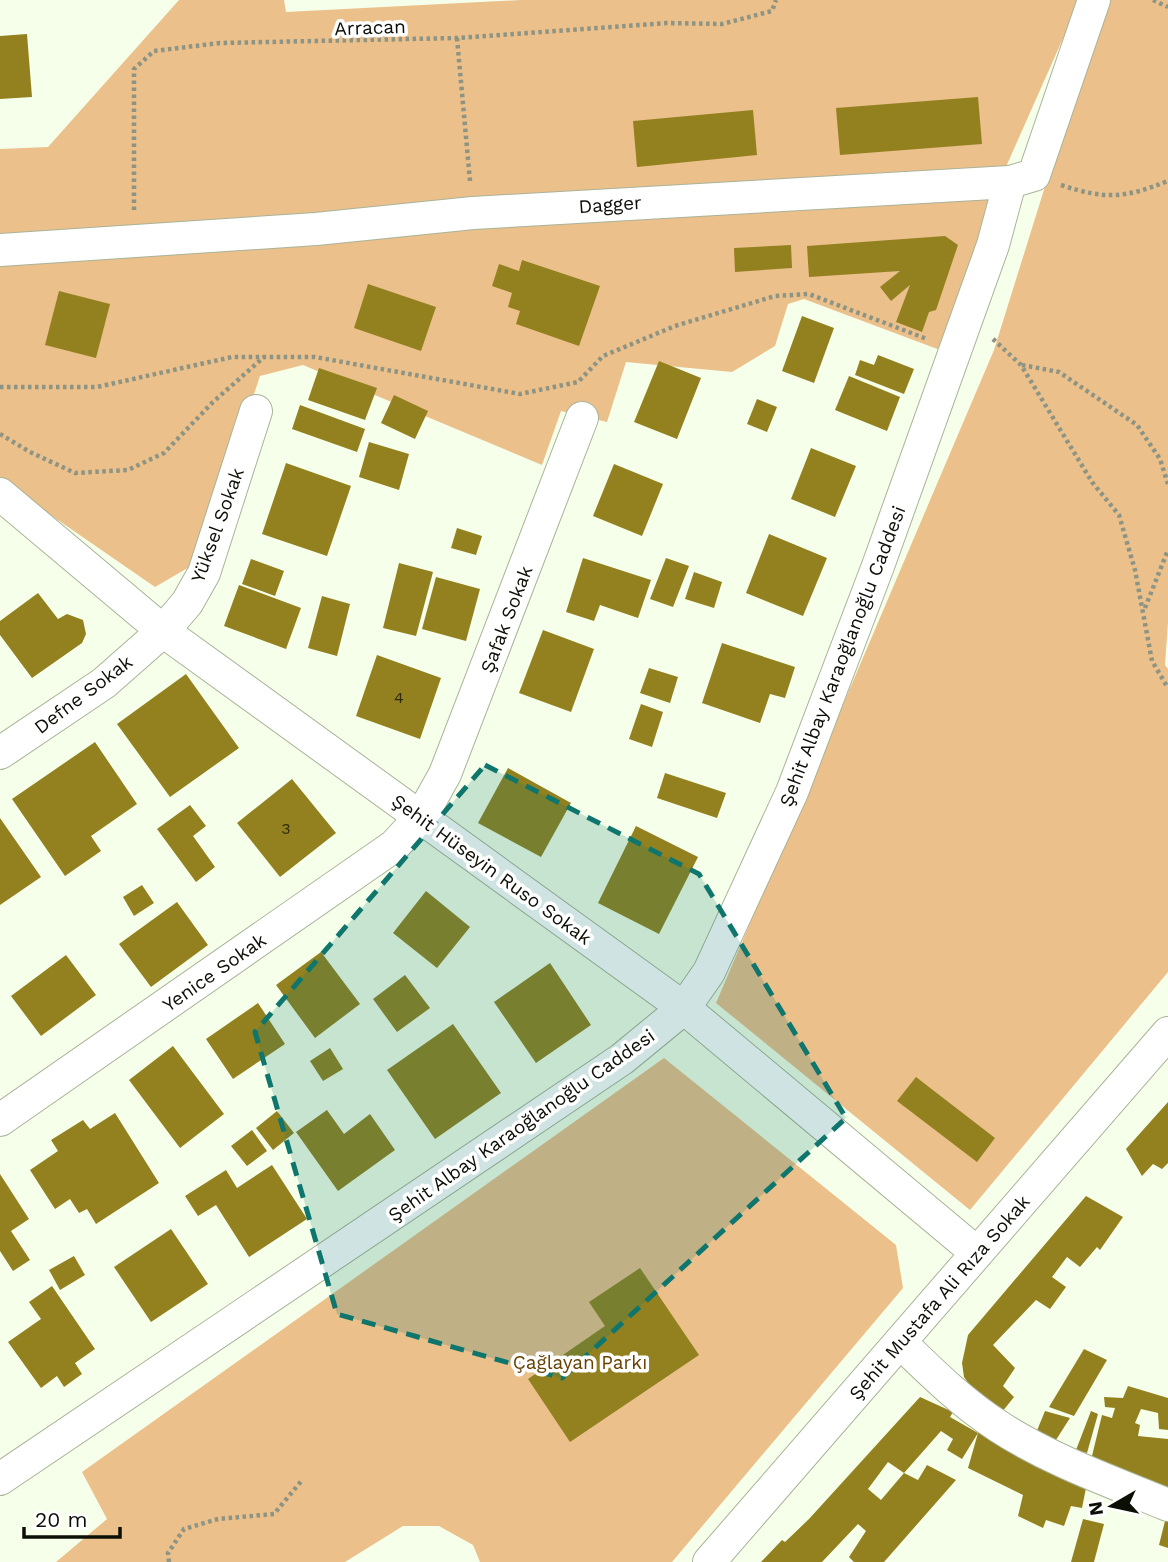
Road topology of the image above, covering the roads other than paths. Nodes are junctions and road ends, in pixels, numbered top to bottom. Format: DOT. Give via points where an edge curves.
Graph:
graph roads {
  1 [pos="1094,0"];
  2 [pos="1022,178"];
  3 [pos="0,250"];
  4 [pos="256,411"];
  5 [pos="582,418"];
  6 [pos="0,494"];
  7 [pos="163,631"];
  8 [pos="0,753"];
  9 [pos="421,817"];
  10 [pos="684,1009"];
  11 [pos="1168,1033"];
  12 [pos="0,1120"];
  13 [pos="977,1253"];
  14 [pos="900,1342"];
  15 [pos="0,1479"];
  16 [pos="1168,1505"];
  17 [pos="709,1562"];
  1 -- 2 [label="street"];
  2 -- 3 [label="street, Dagger" via="473,213 316,229"];
  2 -- 10 [label="street, Şehit Albay Karaoğlanoğlu Caddesi" via="961,329 792,792 709,972"];
  4 -- 7 [label="street, Yüksel Sokak" via="204,573"];
  5 -- 9 [label="street, Şafak Sokak" via="445,774"];
  6 -- 7 [label="street, Şehit Hüseyin Ruso Sokak"];
  7 -- 8 [label="street, Defne Sokak" via="104,683"];
  7 -- 9 [label="street, Şehit Hüseyin Ruso Sokak"];
  9 -- 10 [label="street, Şehit Hüseyin Ruso Sokak"];
  9 -- 12 [label="street, Yenice Sokak" via="394,846"];
  10 -- 13 [label="street, Şehit Hüseyin Ruso Sokak"];
  10 -- 15 [label="street, Şehit Albay Karaoğlanoğlu Caddesi" via="622,1059"];
  11 -- 13 [label="street, Şehit Mustafa Ali Rıza Sokak"];
  13 -- 14 [label="street, Şehit Mustafa Ali Rıza Sokak"];
  14 -- 16 [label="street" via="956,1396 999,1427 1057,1460"];
  14 -- 17 [label="street, Şehit Mustafa Ali Rıza Sokak"];
}
